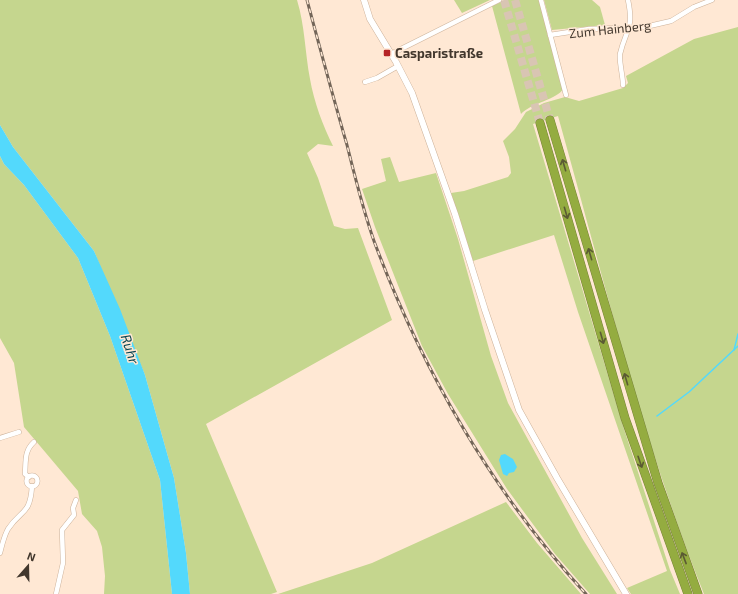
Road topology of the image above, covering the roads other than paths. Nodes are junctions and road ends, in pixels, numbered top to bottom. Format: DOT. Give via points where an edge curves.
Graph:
graph roads {
  1 [pos="364,0"];
  2 [pos="499,0"];
  3 [pos="541,0"];
  4 [pos="628,0"];
  5 [pos="712,0"];
  6 [pos="630,28"];
  7 [pos="550,36"];
  8 [pos="391,54"];
  9 [pos="398,66"];
  10 [pos="366,82"];
  11 [pos="622,85"];
  12 [pos="566,95"];
  13 [pos="550,120"];
  14 [pos="540,123"];
  15 [pos="19,432"];
  16 [pos="0,438"];
  17 [pos="34,442"];
  18 [pos="29,477"];
  19 [pos="32,486"];
  20 [pos="76,500"];
  21 [pos="0,553"];
  22 [pos="56,594"];
  23 [pos="626,594"];
  24 [pos="688,594"];
  25 [pos="698,594"];
  1 -- 8 [label="main road" via="370,19"];
  2 -- 8 [label="street"];
  3 -- 7 [label="street, Zum Hainberg"];
  4 -- 6 [label="street" via="632,17"];
  5 -- 6 [label="street, Zum Hainberg" via="671,21"];
  6 -- 7 [label="street, Zum Hainberg" via="589,29"];
  6 -- 11 [label="street" via="620,56"];
  7 -- 12 [label="street, Zum Hainberg"];
  8 -- 9 [label="main road"];
  9 -- 10 [label="street"];
  9 -- 23 [label="main road" via="412,93 448,195 519,410"];
  25 -- 13 [label="highway, one-way" via="658,483"];
  14 -- 24 [label="highway, one-way" via="625,418"];
  15 -- 16 [label="street"];
  17 -- 18 [label="street" via="27,448 26,453 25,474"];
  18 -- 19 [label="street" via="27,483"];
  18 -- 19 [label="street" via="34,476 37,480"];
  19 -- 21 [label="street" via="32,497 27,510 8,529"];
  20 -- 22 [label="street" via="74,515 62,530 63,564"];
}
